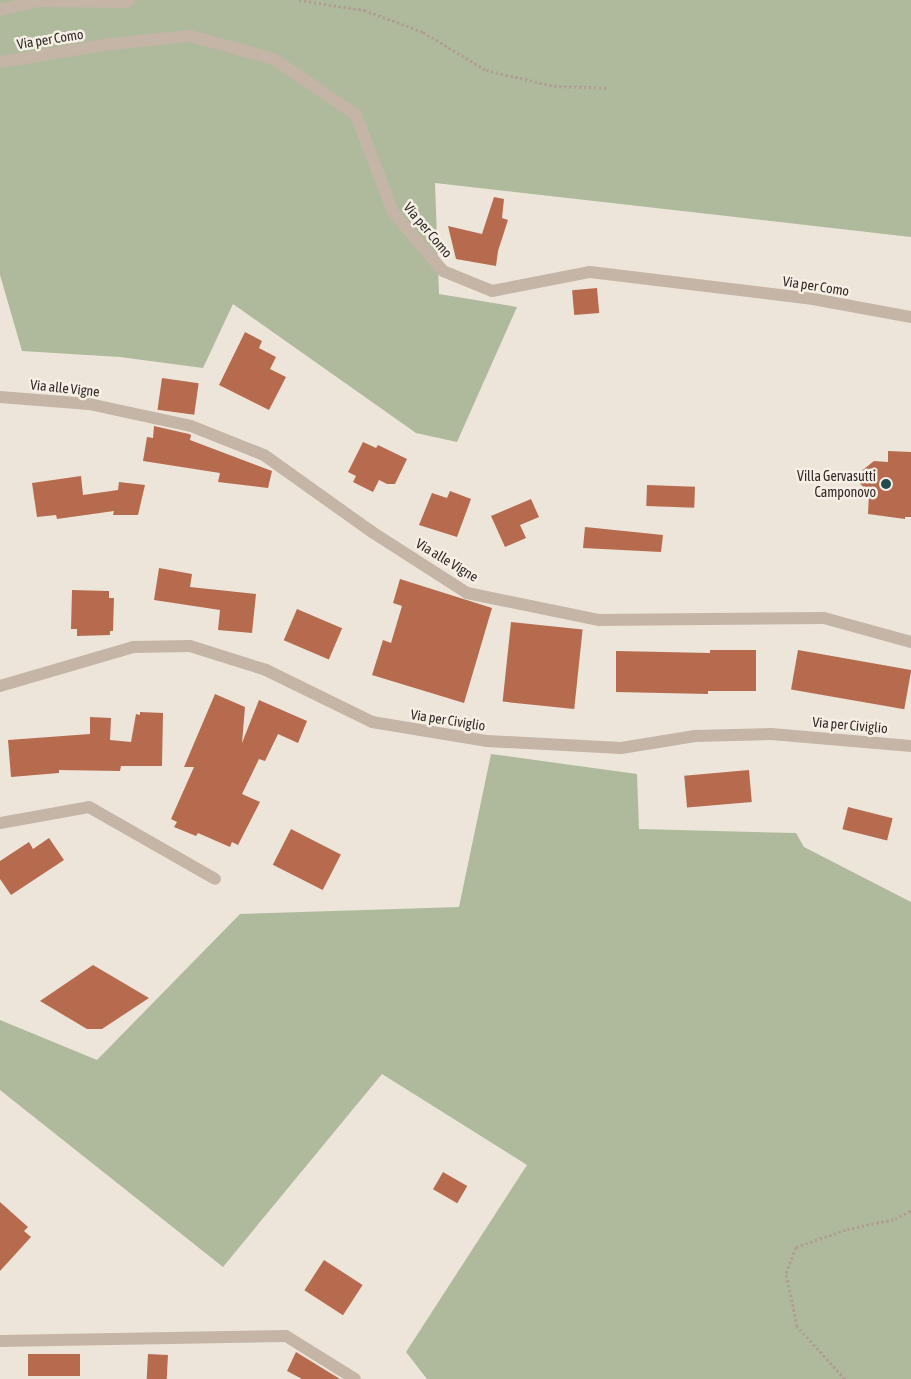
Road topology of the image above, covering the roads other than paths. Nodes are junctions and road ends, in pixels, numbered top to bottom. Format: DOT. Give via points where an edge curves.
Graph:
graph roads {
  1 [pos="130,0"];
  2 [pos="0,10"];
  3 [pos="0,62"];
  4 [pos="911,317"];
  5 [pos="0,397"];
  6 [pos="911,642"];
  7 [pos="0,686"];
  8 [pos="911,746"];
  9 [pos="0,823"];
  10 [pos="215,878"];
  11 [pos="0,1342"];
  12 [pos="355,1379"];
  1 -- 2 [label="street" via="39,1"];
  3 -- 4 [label="street, Via per Como" via="110,44 190,36 274,59 356,114 393,212 443,271 492,291 590,272 814,299"];
  5 -- 6 [label="street, Via alle Vigne" via="89,404 191,426 264,455 372,532 467,593 599,620 824,618"];
  7 -- 8 [label="street, Via per Civiglio" via="133,647 190,646 266,670 372,722 487,742 621,748 695,736 771,734"];
  9 -- 10 [label="street" via="89,807"];
  11 -- 12 [label="street" via="286,1336"];
}
